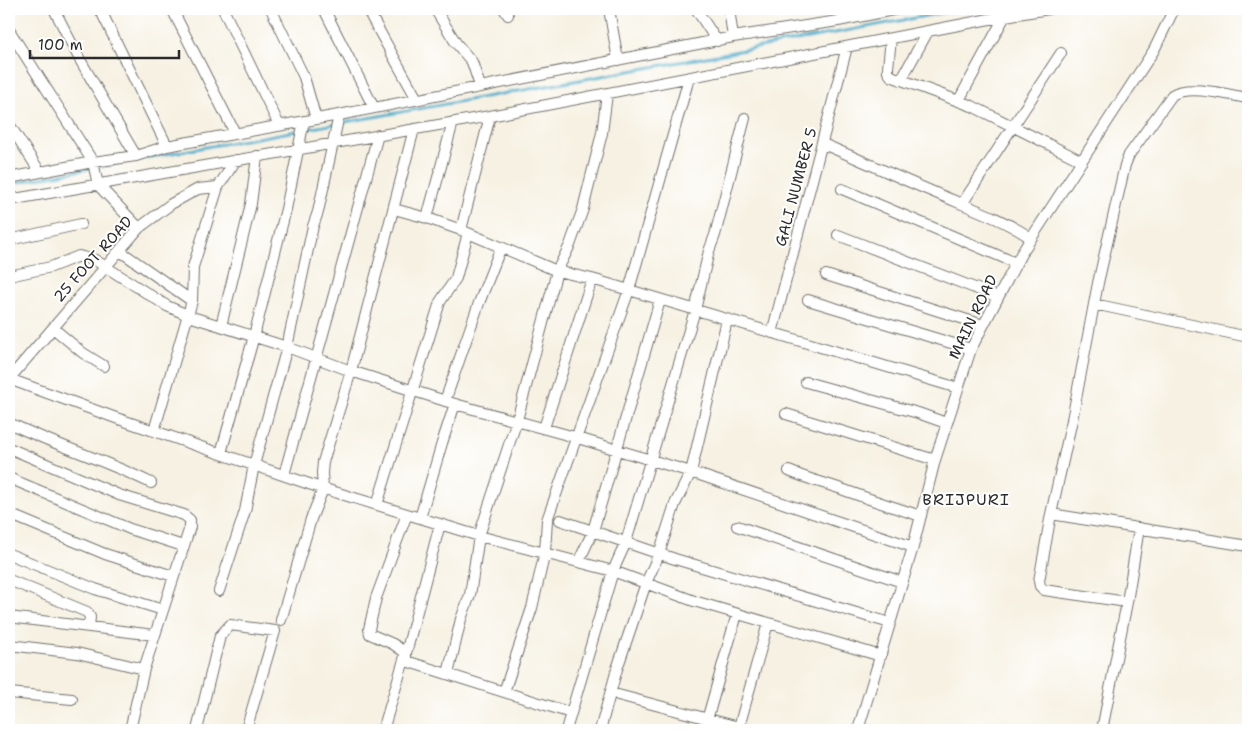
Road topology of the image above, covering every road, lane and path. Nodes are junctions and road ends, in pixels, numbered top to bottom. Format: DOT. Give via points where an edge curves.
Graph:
graph roads {
  1 [pos="54,9"];
  2 [pos="100,9"];
  3 [pos="172,9"];
  4 [pos="223,9"];
  5 [pos="270,9"];
  6 [pos="324,9"];
  7 [pos="367,9"];
  8 [pos="435,9"];
  9 [pos="609,9"];
  10 [pos="696,9"];
  11 [pos="729,9"];
  12 [pos="898,9"];
  13 [pos="1050,9"];
  14 [pos="1174,9"];
  15 [pos="1005,16"];
  16 [pos="9,30"];
  17 [pos="928,31"];
  18 [pos="733,38"];
  19 [pos="891,38"];
  20 [pos="717,41"];
  21 [pos="847,47"];
  22 [pos="1061,53"];
  23 [pos="618,60"];
  24 [pos="689,78"];
  25 [pos="901,80"];
  26 [pos="480,86"];
  27 [pos="607,94"];
  28 [pos="1248,98"];
  29 [pos="416,100"];
  30 [pos="959,100"];
  31 [pos="374,108"];
  32 [pos="339,115"];
  33 [pos="490,116"];
  34 [pos="745,118"];
  35 [pos="316,119"];
  36 [pos="304,121"];
  37 [pos="453,122"];
  38 [pos="9,124"];
  39 [pos="279,125"];
  40 [pos="1013,127"];
  41 [pos="414,129"];
  42 [pos="235,133"];
  43 [pos="378,135"];
  44 [pos="333,143"];
  45 [pos="823,144"];
  46 [pos="167,146"];
  47 [pos="298,149"];
  48 [pos="136,156"];
  49 [pos="257,156"];
  50 [pos="236,160"];
  51 [pos="1082,161"];
  52 [pos="93,162"];
  53 [pos="40,172"];
  54 [pos="9,178"];
  55 [pos="98,185"];
  56 [pos="218,187"];
  57 [pos="842,189"];
  58 [pos="9,200"];
  59 [pos="962,204"];
  60 [pos="394,209"];
  61 [pos="427,218"];
  62 [pos="81,224"];
  63 [pos="140,228"];
  64 [pos="465,232"];
  65 [pos="838,236"];
  66 [pos="1031,238"];
  67 [pos="9,240"];
  68 [pos="501,247"];
  69 [pos="120,251"];
  70 [pos="1016,263"];
  71 [pos="106,267"];
  72 [pos="557,271"];
  73 [pos="826,275"];
  74 [pos="9,276"];
  75 [pos="592,279"];
  76 [pos="629,290"];
  77 [pos="998,297"];
  78 [pos="192,300"];
  79 [pos="660,300"];
  80 [pos="808,300"];
  81 [pos="1094,304"];
  82 [pos="695,310"];
  83 [pos="188,315"];
  84 [pos="727,320"];
  85 [pos="983,325"];
  86 [pos="221,326"];
  87 [pos="53,328"];
  88 [pos="772,333"];
  89 [pos="254,336"];
  90 [pos="1248,337"];
  91 [pos="287,347"];
  92 [pos="971,349"];
  93 [pos="317,358"];
  94 [pos="104,366"];
  95 [pos="351,371"];
  96 [pos="9,379"];
  97 [pos="806,382"];
  98 [pos="958,388"];
  99 [pos="414,391"];
  100 [pos="445,400"];
  101 [pos="455,404"];
  102 [pos="786,414"];
  103 [pos="517,420"];
  104 [pos="9,423"];
  105 [pos="946,423"];
  106 [pos="544,428"];
  107 [pos="154,431"];
  108 [pos="578,438"];
  109 [pos="9,448"];
  110 [pos="617,450"];
  111 [pos="221,454"];
  112 [pos="935,460"];
  113 [pos="650,461"];
  114 [pos="254,465"];
  115 [pos="789,471"];
  116 [pos="691,472"];
  117 [pos="284,476"];
  118 [pos="9,478"];
  119 [pos="151,483"];
  120 [pos="323,489"];
  121 [pos="377,505"];
  122 [pos="9,514"];
  123 [pos="407,514"];
  124 [pos="1051,514"];
  125 [pos="921,516"];
  126 [pos="420,518"];
  127 [pos="560,520"];
  128 [pos="440,524"];
  129 [pos="737,526"];
  130 [pos="1139,528"];
  131 [pos="593,531"];
  132 [pos="479,536"];
  133 [pos="626,542"];
  134 [pos="183,546"];
  135 [pos="1248,546"];
  136 [pos="913,547"];
  137 [pos="545,552"];
  138 [pos="9,554"];
  139 [pos="659,554"];
  140 [pos="580,561"];
  141 [pos="613,571"];
  142 [pos="173,576"];
  143 [pos="9,580"];
  144 [pos="902,582"];
  145 [pos="646,583"];
  146 [pos="219,591"];
  147 [pos="1127,602"];
  148 [pos="163,610"];
  149 [pos="737,614"];
  150 [pos="9,618"];
  151 [pos="281,620"];
  152 [pos="768,623"];
  153 [pos="890,623"];
  154 [pos="89,627"];
  155 [pos="154,635"];
  156 [pos="9,645"];
  157 [pos="406,653"];
  158 [pos="881,656"];
  159 [pos="144,669"];
  160 [pos="448,674"];
  161 [pos="504,692"];
  162 [pos="9,693"];
  163 [pos="618,695"];
  164 [pos="72,699"];
  165 [pos="571,713"];
  166 [pos="707,720"];
  167 [pos="739,727"];
  168 [pos="130,730"];
  169 [pos="197,730"];
  170 [pos="246,730"];
  171 [pos="382,730"];
  172 [pos="566,730"];
  173 [pos="600,730"];
  174 [pos="750,730"];
  175 [pos="858,730"];
  176 [pos="1102,730"];
  1 -- 48 [label="street"];
  2 -- 46 [label="street"];
  3 -- 42 [label="street"];
  4 -- 39 [label="street"];
  5 -- 35 [label="street" via="304,77"];
  6 -- 31 [label="street"];
  7 -- 29 [label="street"];
  8 -- 26 [label="street" via="472,62"];
  9 -- 23 [label="street"];
  10 -- 20 [label="street"];
  11 -- 18 [label="street"];
  12 -- 18 [label="street"];
  13 -- 15 [label="street"];
  14 -- 51 [label="street, MAIN ROAD" via="1158,43"];
  15 -- 17 [label="street"];
  15 -- 30 [label="street"];
  16 -- 52 [label="street"];
  17 -- 19 [label="street"];
  17 -- 25 [label="street"];
  18 -- 20 [label="street"];
  19 -- 21 [label="street"];
  19 -- 25 [label="street" via="888,72"];
  20 -- 23 [label="street"];
  21 -- 24 [label="street"];
  21 -- 45 [label="street, GALI NUMBER 5"];
  22 -- 40 [label="street"];
  23 -- 26 [label="street"];
  24 -- 27 [label="street"];
  24 -- 76 [label="street"];
  25 -- 30 [label="street"];
  26 -- 29 [label="street"];
  27 -- 33 [label="street"];
  27 -- 72 [label="street" via="602,133 583,209"];
  28 -- 81 [label="street" via="1185,90 1172,95 1126,160"];
  29 -- 31 [label="street"];
  30 -- 40 [label="street"];
  31 -- 32 [label="street"];
  32 -- 35 [label="street"];
  32 -- 44 [label="street"];
  33 -- 37 [label="street"];
  33 -- 64 [label="street"];
  34 -- 82 [label="street"];
  35 -- 36 [label="street"];
  36 -- 39 [label="street"];
  36 -- 47 [label="street"];
  37 -- 41 [label="street"];
  37 -- 61 [label="street"];
  38 -- 53 [label="street"];
  39 -- 42 [label="street"];
  40 -- 51 [label="street"];
  40 -- 59 [label="street"];
  41 -- 43 [label="street"];
  41 -- 60 [label="street"];
  42 -- 46 [label="street"];
  43 -- 44 [label="street"];
  43 -- 93 [label="street"];
  44 -- 47 [label="street"];
  44 -- 91 [label="street"];
  45 -- 59 [label="street"];
  45 -- 88 [label="street, GALI NUMBER 5"];
  46 -- 48 [label="street"];
  47 -- 49 [label="street"];
  47 -- 89 [label="street"];
  48 -- 52 [label="street"];
  49 -- 50 [label="street"];
  49 -- 86 [label="street" via="251,204"];
  50 -- 55 [label="street"];
  50 -- 56 [label="street"];
  51 -- 66 [label="street, MAIN ROAD"];
  52 -- 53 [label="street"];
  52 -- 55 [label="street"];
  53 -- 54 [label="street"];
  55 -- 58 [label="street"];
  55 -- 63 [label="street"];
  56 -- 63 [label="street, 25 FOOT ROAD" via="198,189 171,204"];
  56 -- 78 [label="street" via="194,267"];
  57 -- 70 [label="street"];
  59 -- 66 [label="street" via="990,215"];
  60 -- 61 [label="street"];
  60 -- 95 [label="street"];
  61 -- 64 [label="street"];
  62 -- 67 [label="street"];
  63 -- 69 [label="street, 25 FOOT ROAD"];
  64 -- 68 [label="street"];
  64 -- 99 [label="street" via="456,278 440,302"];
  65 -- 77 [label="street"];
  66 -- 70 [label="street, MAIN ROAD"];
  68 -- 72 [label="street"];
  68 -- 100 [label="street"];
  69 -- 71 [label="street, 25 FOOT ROAD"];
  69 -- 78 [label="street"];
  70 -- 77 [label="street, MAIN ROAD"];
  71 -- 74 [label="street" via="79,256 52,267"];
  71 -- 83 [label="street" via="167,306"];
  71 -- 87 [label="street, 25 FOOT ROAD"];
  72 -- 75 [label="street"];
  72 -- 103 [label="street"];
  73 -- 85 [label="street"];
  75 -- 76 [label="street"];
  75 -- 106 [label="street"];
  76 -- 79 [label="street"];
  76 -- 108 [label="street"];
  77 -- 85 [label="street, MAIN ROAD"];
  78 -- 83 [label="street"];
  79 -- 82 [label="street"];
  79 -- 110 [label="street"];
  80 -- 92 [label="street"];
  81 -- 90 [label="street"];
  81 -- 124 [label="street"];
  82 -- 84 [label="street"];
  82 -- 113 [label="street"];
  83 -- 86 [label="street"];
  83 -- 107 [label="street"];
  84 -- 88 [label="street"];
  84 -- 116 [label="street"];
  85 -- 92 [label="street, MAIN ROAD"];
  86 -- 89 [label="street"];
  87 -- 94 [label="street"];
  87 -- 96 [label="street, 25 FOOT ROAD"];
  88 -- 98 [label="street"];
  89 -- 91 [label="street"];
  89 -- 111 [label="street"];
  91 -- 93 [label="street"];
  91 -- 114 [label="street"];
  92 -- 98 [label="street, MAIN ROAD"];
  93 -- 95 [label="street"];
  93 -- 117 [label="street"];
  95 -- 99 [label="street"];
  95 -- 120 [label="street" via="323,462"];
  96 -- 107 [label="street"];
  97 -- 105 [label="street"];
  98 -- 105 [label="street, MAIN ROAD"];
  99 -- 100 [label="street"];
  99 -- 121 [label="street"];
  100 -- 101 [label="street"];
  101 -- 103 [label="street"];
  101 -- 126 [label="street"];
  102 -- 112 [label="street"];
  103 -- 106 [label="street"];
  103 -- 132 [label="street"];
  104 -- 119 [label="street"];
  105 -- 112 [label="street, MAIN ROAD"];
  106 -- 108 [label="street"];
  107 -- 111 [label="street"];
  108 -- 110 [label="street"];
  108 -- 137 [label="street" via="547,520"];
  109 -- 134 [label="street" via="119,495 188,517 191,523"];
  110 -- 113 [label="street"];
  110 -- 131 [label="street"];
  111 -- 114 [label="street"];
  112 -- 125 [label="street, MAIN ROAD"];
  113 -- 116 [label="street"];
  113 -- 133 [label="street"];
  114 -- 117 [label="street"];
  114 -- 146 [label="street" via="245,511"];
  115 -- 125 [label="street"];
  116 -- 136 [label="street"];
  116 -- 139 [label="street" via="675,504"];
  117 -- 120 [label="street"];
  118 -- 134 [label="street" via="130,529"];
  120 -- 121 [label="street"];
  120 -- 151 [label="street"];
  121 -- 123 [label="street"];
  122 -- 142 [label="street" via="105,554"];
  123 -- 126 [label="street"];
  123 -- 157 [label="street" via="368,629 370,634"];
  124 -- 130 [label="street"];
  124 -- 147 [label="street" via="1040,586 1044,590"];
  125 -- 136 [label="street, MAIN ROAD"];
  126 -- 128 [label="street"];
  127 -- 131 [label="street"];
  128 -- 132 [label="street"];
  128 -- 157 [label="street"];
  129 -- 144 [label="street"];
  130 -- 135 [label="street"];
  130 -- 147 [label="street"];
  131 -- 133 [label="street"];
  131 -- 140 [label="street"];
  132 -- 137 [label="street"];
  132 -- 160 [label="street" via="470,595"];
  133 -- 139 [label="street"];
  133 -- 141 [label="street"];
  134 -- 142 [label="street"];
  136 -- 144 [label="street, MAIN ROAD"];
  137 -- 140 [label="street"];
  137 -- 161 [label="street" via="532,608"];
  138 -- 148 [label="street" via="95,589"];
  139 -- 145 [label="street"];
  139 -- 153 [label="street"];
  140 -- 141 [label="street"];
  141 -- 145 [label="street"];
  141 -- 165 [label="street"];
  142 -- 148 [label="street"];
  143 -- 154 [label="street" via="81,608 89,614"];
  144 -- 153 [label="street, MAIN ROAD"];
  145 -- 149 [label="street"];
  145 -- 173 [label="street"];
  147 -- 176 [label="street"];
  148 -- 155 [label="street"];
  149 -- 152 [label="street"];
  149 -- 166 [label="street"];
  150 -- 154 [label="street"];
  152 -- 158 [label="street"];
  152 -- 167 [label="street"];
  153 -- 158 [label="street, MAIN ROAD"];
  154 -- 155 [label="street"];
  155 -- 159 [label="street"];
  156 -- 159 [label="street" via="77,653"];
  157 -- 160 [label="street" via="406,662"];
  157 -- 171 [label="street"];
  158 -- 175 [label="street, MAIN ROAD"];
  159 -- 168 [label="street"];
  160 -- 161 [label="street"];
  161 -- 165 [label="street"];
  162 -- 164 [label="street"];
  163 -- 166 [label="street"];
  165 -- 172 [label="street"];
  166 -- 167 [label="street"];
  167 -- 174 [label="street"];
  169 -- 170 [label="street" via="220,636 230,625 275,631"];
}
